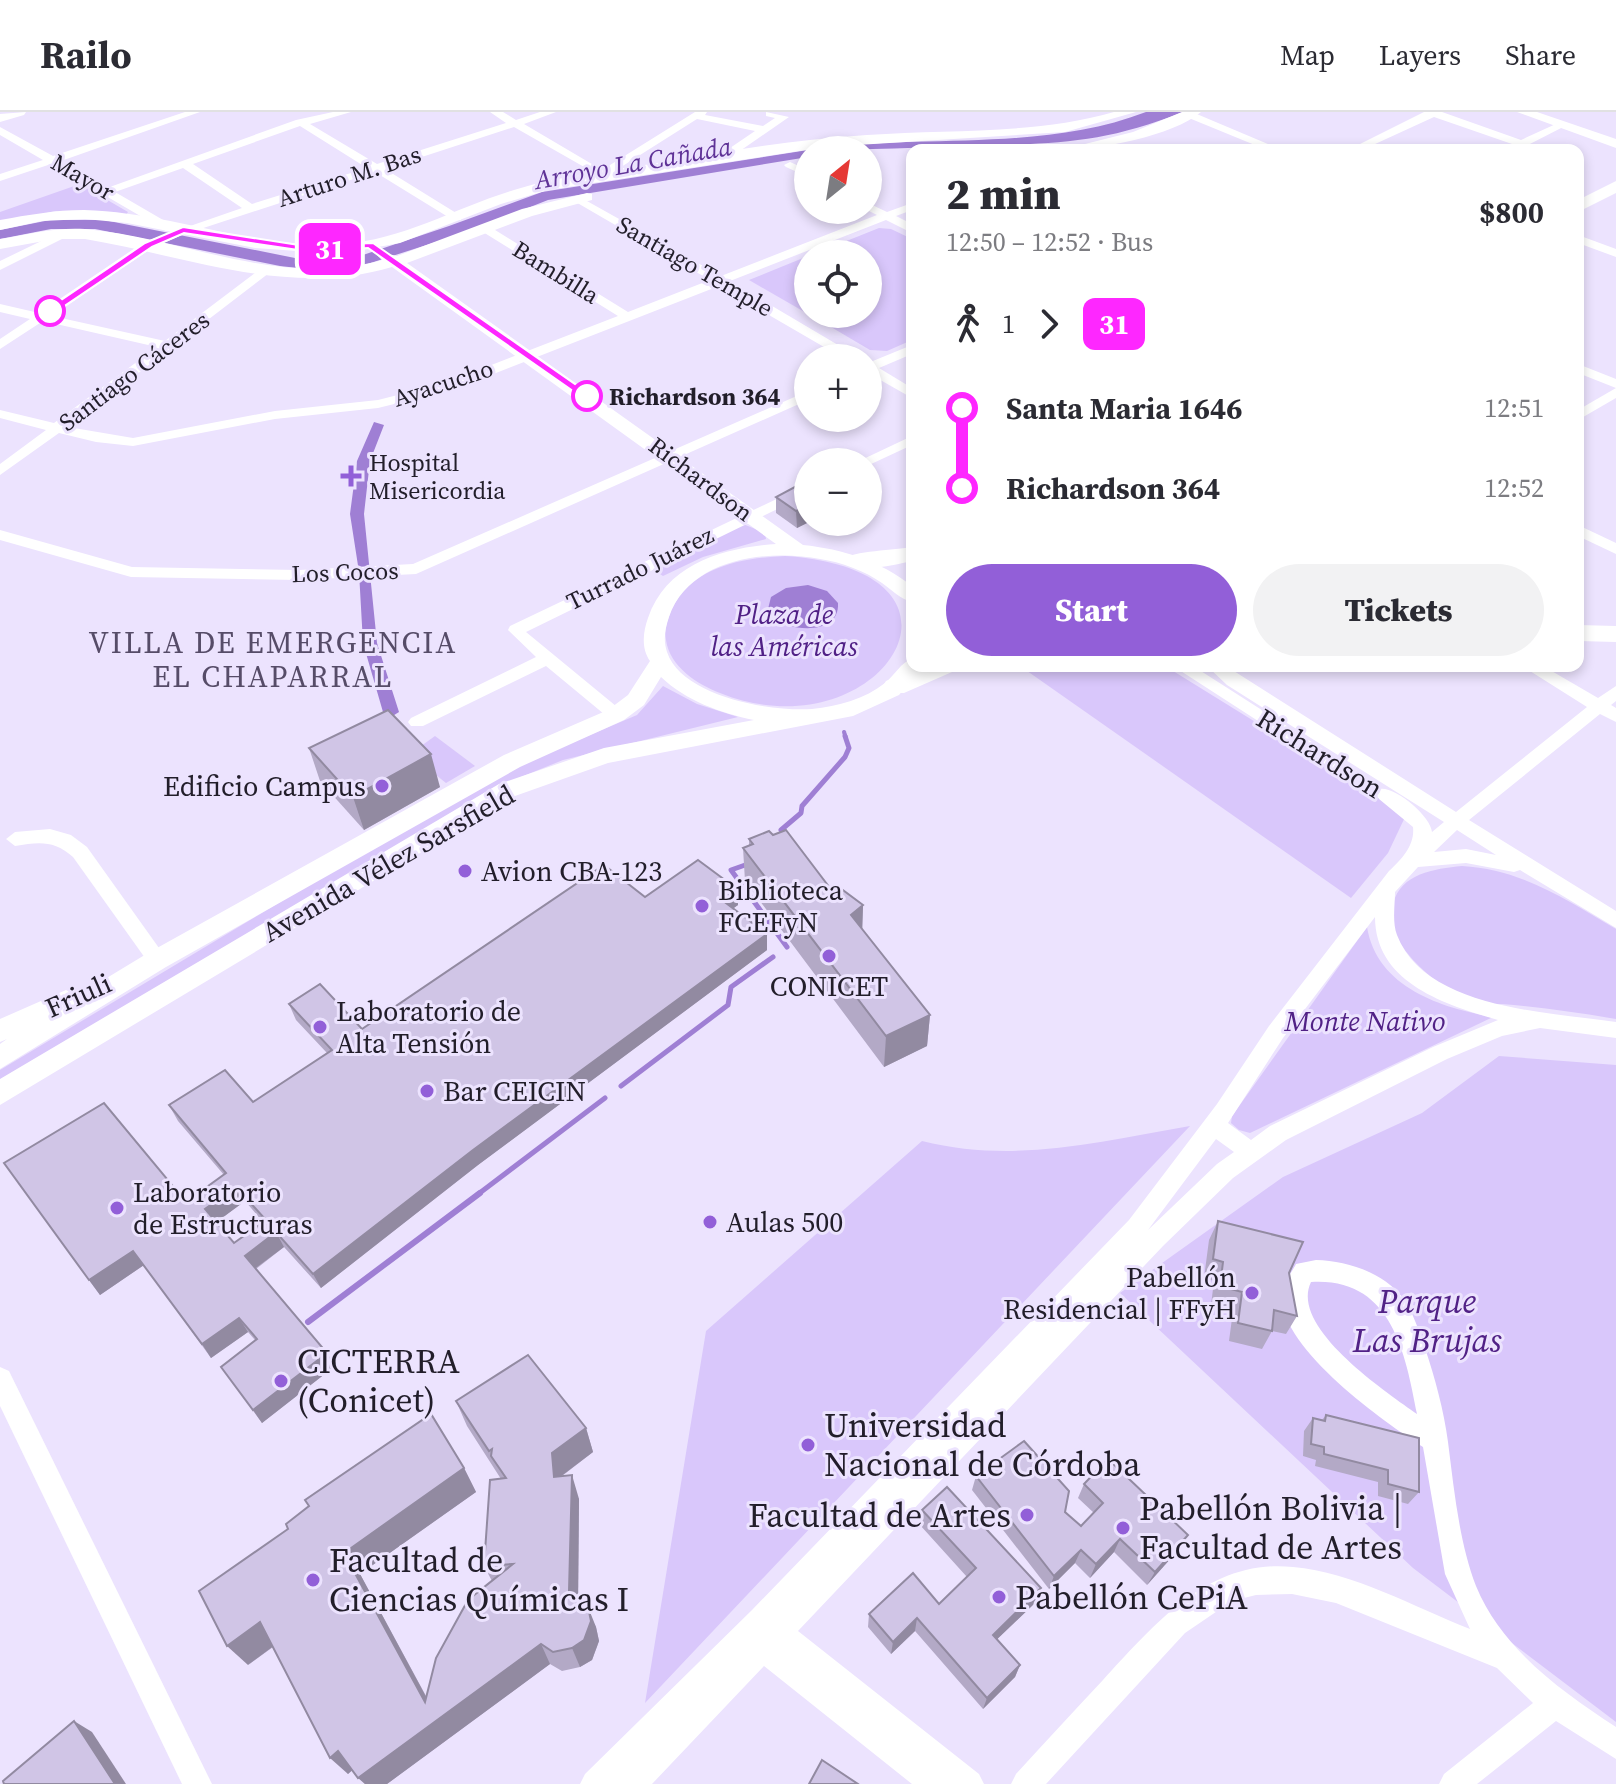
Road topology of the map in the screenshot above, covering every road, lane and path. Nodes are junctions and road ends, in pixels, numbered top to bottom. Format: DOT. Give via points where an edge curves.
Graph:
graph roads {
  1 [pos="19,112"];
  2 [pos="195,112"];
  3 [pos="346,112"];
  4 [pos="495,112"];
  5 [pos="551,112"];
  6 [pos="1129,112"];
  7 [pos="1524,112"];
  8 [pos="1191,113"];
  9 [pos="1433,113"];
  10 [pos="699,114"];
  11 [pos="770,114"];
  12 [pos="0,118"];
  13 [pos="300,122"];
  14 [pos="515,124"];
  15 [pos="1562,125"];
  16 [pos="0,130"];
  17 [pos="764,130"];
  18 [pos="1096,144"];
  19 [pos="1263,144"];
  20 [pos="1366,144"];
  21 [pos="1522,144"];
  22 [pos="1616,144"];
  23 [pos="700,157"];
  24 [pos="54,160"];
  25 [pos="184,163"];
  26 [pos="794,164"];
  27 [pos="782,166"];
  28 [pos="376,168"];
  29 [pos="794,170"];
  30 [pos="605,176"];
  31 [pos="0,178"];
  32 [pos="1616,186"];
  33 [pos="108,191"];
  34 [pos="599,196"];
  35 [pos="578,199"];
  36 [pos="1584,204"];
  37 [pos="250,208"];
  38 [pos="906,208"];
  39 [pos="882,213"];
  40 [pos="887,216"];
  41 [pos="457,218"];
  42 [pos="0,225"];
  43 [pos="906,226"];
  44 [pos="487,229"];
  45 [pos="68,233"];
  46 [pos="167,235"];
  47 [pos="1584,241"];
  48 [pos="0,244"];
  49 [pos="1616,253"];
  50 [pos="382,254"];
  51 [pos="0,266"];
  52 [pos="267,270"];
  53 [pos="719,281"];
  54 [pos="0,308"];
  55 [pos="626,316"];
  56 [pos="41,317"];
  57 [pos="829,344"];
  58 [pos="0,345"];
  59 [pos="167,345"];
  60 [pos="906,351"];
  61 [pos="528,354"];
  62 [pos="882,361"];
  63 [pos="1584,371"];
  64 [pos="882,376"];
  65 [pos="1616,384"];
  66 [pos="906,390"];
  67 [pos="1616,392"];
  68 [pos="794,401"];
  69 [pos="1584,412"];
  70 [pos="0,414"];
  71 [pos="58,428"];
  72 [pos="906,443"];
  73 [pos="882,454"];
  74 [pos="672,457"];
  75 [pos="0,471"];
  76 [pos="794,494"];
  77 [pos="749,515"];
  78 [pos="1584,533"];
  79 [pos="0,535"];
  80 [pos="795,548"];
  81 [pos="1616,549"];
  82 [pos="906,555"];
  83 [pos="856,559"];
  84 [pos="906,590"];
  85 [pos="1584,618"];
  86 [pos="1616,619"];
  87 [pos="1584,633"];
  88 [pos="1616,634"];
  89 [pos="548,658"];
  90 [pos="661,660"];
  91 [pos="908,672"];
  92 [pos="929,672"];
  93 [pos="1190,672"];
  94 [pos="1224,672"];
  95 [pos="1540,672"];
  96 [pos="895,687"];
  97 [pos="1616,692"];
  98 [pos="1599,706"];
  99 [pos="616,715"];
  100 [pos="1616,716"];
  101 [pos="808,717"];
  102 [pos="417,722"];
  103 [pos="1455,822"];
  104 [pos="15,839"];
  105 [pos="1411,861"];
  106 [pos="1531,870"];
  107 [pos="1385,888"];
  108 [pos="1613,914"];
  109 [pos="157,960"];
  110 [pos="1541,1019"];
  111 [pos="1616,1030"];
  112 [pos="0,1031"];
  113 [pos="0,1058"];
  114 [pos="0,1093"];
  115 [pos="1214,1125"];
  116 [pos="1250,1151"];
  117 [pos="0,1379"];
  118 [pos="1436,1441"];
  119 [pos="763,1634"];
  120 [pos="1507,1658"];
  121 [pos="1555,1704"];
  122 [pos="1616,1744"];
  123 [pos="197,1784"];
  124 [pos="595,1784"];
  125 [pos="632,1784"];
  126 [pos="935,1784"];
  127 [pos="969,1784"];
  128 [pos="1026,1784"];
  129 [pos="1454,1784"];
  1 -- 12 [label="main road"];
  2 -- 24 [label="street"];
  3 -- 13 [label="street"];
  4 -- 14 [label="street"];
  5 -- 14 [label="street, Arturo M. Bas"];
  6 -- 30 [label="main road" via="1078,126 849,141"];
  7 -- 15 [label="main road"];
  8 -- 18 [label="main road"];
  8 -- 19 [label="street"];
  9 -- 20 [label="street"];
  9 -- 21 [label="street"];
  10 -- 17 [label="street"];
  10 -- 30 [label="street"];
  11 -- 17 [label="street" via="784,117"];
  13 -- 25 [label="street"];
  13 -- 28 [label="street"];
  14 -- 28 [label="street, Arturo M. Bas"];
  14 -- 30 [label="street"];
  15 -- 21 [label="street"];
  15 -- 22 [label="main road"];
  16 -- 24 [label="street, Mayor"];
  17 -- 23 [label="street" via="733,151"];
  24 -- 31 [label="street"];
  24 -- 33 [label="street, Mayor"];
  25 -- 33 [label="street"];
  25 -- 37 [label="street"];
  26 -- 27 [label="main road"];
  27 -- 29 [label="street"];
  28 -- 37 [label="street, Arturo M. Bas"];
  28 -- 41 [label="street"];
  30 -- 41 [label="main road" via="536,189"];
  32 -- 36 [label="main road"];
  33 -- 46 [label="street, Mayor"];
  34 -- 35 [label="main road"];
  35 -- 44 [label="main road"];
  35 -- 53 [label="street, Santiago Temple"];
  37 -- 46 [label="street, Arturo M. Bas"];
  38 -- 40 [label="street, Ayacucho"];
  39 -- 40 [label="street"];
  40 -- 43 [label="street"];
  40 -- 53 [label="street, Ayacucho"];
  41 -- 50 [label="main road"];
  42 -- 46 [label="main road" via="67,212"];
  44 -- 50 [label="main road"];
  44 -- 55 [label="street, Bambilla"];
  45 -- 46 [label="main road"];
  45 -- 48 [label="main road"];
  45 -- 51 [label="street"];
  46 -- 50 [label="main road"];
  46 -- 52 [label="main road"];
  46 -- 56 [label="street, Arturo M. Bas"];
  47 -- 49 [label="street"];
  50 -- 52 [label="main road" via="335,274"];
  50 -- 61 [label="main road, Richardson"];
  52 -- 59 [label="street, Santiago Cáceres"];
  53 -- 55 [label="street, Ayacucho"];
  53 -- 57 [label="street, Santiago Temple"];
  54 -- 56 [label="street"];
  55 -- 61 [label="street, Ayacucho"];
  56 -- 58 [label="street, Arturo M. Bas"];
  56 -- 59 [label="street"];
  59 -- 71 [label="street, Santiago Cáceres"];
  60 -- 62 [label="street"];
  61 -- 71 [label="street, Ayacucho" via="411,397 275,415 144,441 121,443"];
  61 -- 74 [label="main road, Richardson"];
  63 -- 65 [label="street"];
  64 -- 66 [label="street"];
  67 -- 69 [label="street"];
  68 -- 74 [label="street, Los Cocos"];
  70 -- 71 [label="street, Ayacucho"];
  71 -- 75 [label="street, Santiago Cáceres"];
  72 -- 73 [label="street"];
  74 -- 77 [label="main road, Richardson"];
  74 -- 79 [label="street, Los Cocos" via="416,569 299,575 131,572"];
  76 -- 77 [label="street, Turrado Juárez"];
  77 -- 80 [label="main road, Richardson"];
  77 -- 89 [label="street, Turrado Juárez" via="516,630"];
  78 -- 81 [label="street"];
  80 -- 83 [label="main road"];
  80 -- 90 [label="main road" via="721,560 677,586 656,621"];
  82 -- 83 [label="main road"];
  83 -- 84 [label="main road"];
  85 -- 86 [label="main road"];
  87 -- 88 [label="main road"];
  89 -- 99 [label="street"];
  89 -- 102 [label="street"];
  90 -- 99 [label="main road, Avenida Vélez Sarsfield" via="636,700"];
  90 -- 101 [label="main road" via="677,681 715,703 770,717"];
  91 -- 96 [label="main road"];
  92 -- 96 [label="main road"];
  93 -- 105 [label="street, Richardson" via="1415,815 1423,835"];
  94 -- 103 [label="street, Richardson"];
  95 -- 98 [label="street"];
  96 -- 101 [label="main road" via="841,712"];
  97 -- 98 [label="street"];
  98 -- 100 [label="street"];
  98 -- 103 [label="street"];
  99 -- 109 [label="main road, Avenida Vélez Sarsfield" via="512,761"];
  101 -- 114 [label="main road, Avenida Vélez Sarsfield" via="604,756 507,790"];
  103 -- 105 [label="street"];
  103 -- 106 [label="street, Richardson"];
  104 -- 109 [label="street" via="64,838 80,852"];
  105 -- 106 [label="street" via="1466,856"];
  105 -- 107 [label="street"];
  106 -- 108 [label="street, Richardson"];
  107 -- 110 [label="street" via="1384,934 1406,967 1426,984 1470,1006"];
  107 -- 115 [label="street" via="1276,1032"];
  109 -- 112 [label="main road, Friuli"];
  109 -- 113 [label="main road, Avenida Vélez Sarsfield"];
  110 -- 111 [label="street"];
  110 -- 116 [label="street" via="1499,1028 1419,1062"];
  115 -- 116 [label="street"];
  115 -- 119 [label="street" via="1137,1227"];
  116 -- 119 [label="street" via="1155,1239"];
  117 -- 123 [label="street"];
  118 -- 118 [label="street" via="1418,1363 1392,1303 1377,1289 1337,1271 1304,1272 1294,1289 1301,1325 1364,1390"];
  118 -- 120 [label="street" via="1459,1576"];
  119 -- 124 [label="street"];
  119 -- 125 [label="street"];
  119 -- 126 [label="street"];
  119 -- 127 [label="street"];
  120 -- 121 [label="street"];
  120 -- 128 [label="street" via="1336,1589 1292,1580 1256,1581 1226,1589 1175,1623"];
  121 -- 122 [label="street"];
  121 -- 129 [label="street"];
}
